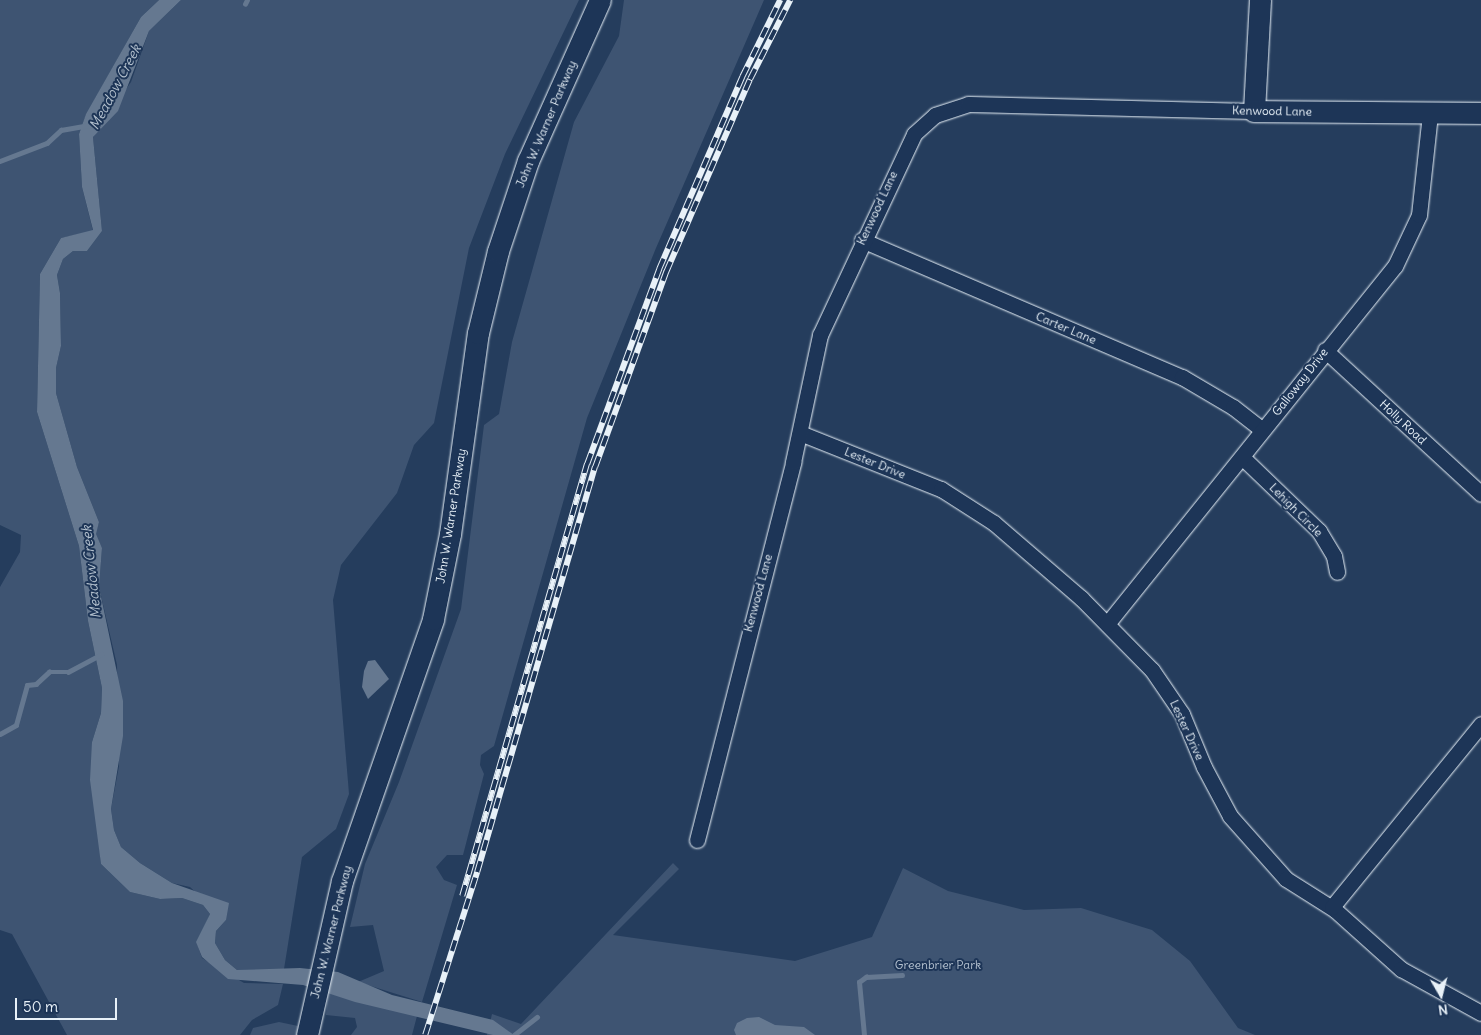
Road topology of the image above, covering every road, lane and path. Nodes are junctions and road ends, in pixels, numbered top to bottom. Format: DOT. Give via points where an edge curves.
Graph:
graph roads {
  1 [pos="600,0"];
  2 [pos="1260,0"];
  3 [pos="1254,111"];
  4 [pos="1430,113"];
  5 [pos="1481,113"];
  6 [pos="862,240"];
  7 [pos="1325,350"];
  8 [pos="1262,430"];
  9 [pos="800,433"];
  10 [pos="1242,457"];
  11 [pos="1481,494"];
  12 [pos="1337,572"];
  13 [pos="1107,624"];
  14 [pos="1481,724"];
  15 [pos="697,840"];
  16 [pos="1332,907"];
  17 [pos="1481,1013"];
  18 [pos="307,1035"];
  1 -- 18 [label="main road, John W. Warner Parkway" via="528,162 498,251 478,333 450,534 432,619 342,881"];
  2 -- 3 [label="main road"];
  3 -- 4 [label="main road, Kenwood Lane"];
  3 -- 6 [label="street, Kenwood Lane" via="968,104 953,107 935,115 914,134"];
  4 -- 5 [label="main road, Kenwood Lane"];
  4 -- 7 [label="street, Galloway Drive" via="1424,192 1409,242 1386,277"];
  6 -- 8 [label="street, Carter Lane" via="1182,377 1226,402"];
  6 -- 9 [label="street, Kenwood Lane" via="820,335 811,366"];
  7 -- 8 [label="street, Galloway Drive"];
  7 -- 11 [label="street, Holly Road"];
  8 -- 10 [label="street, Galloway Drive"];
  9 -- 13 [label="street, Lester Drive" via="912,477 968,504 994,523"];
  9 -- 15 [label="street, Kenwood Lane"];
  10 -- 12 [label="street, Lehigh Circle" via="1319,531 1331,550"];
  10 -- 13 [label="street, Galloway Drive"];
  13 -- 16 [label="street, Lester Drive" via="1166,689 1230,816 1286,880"];
  14 -- 16 [label="street"];
  16 -- 17 [label="street, Lester Drive" via="1402,970"];
}
